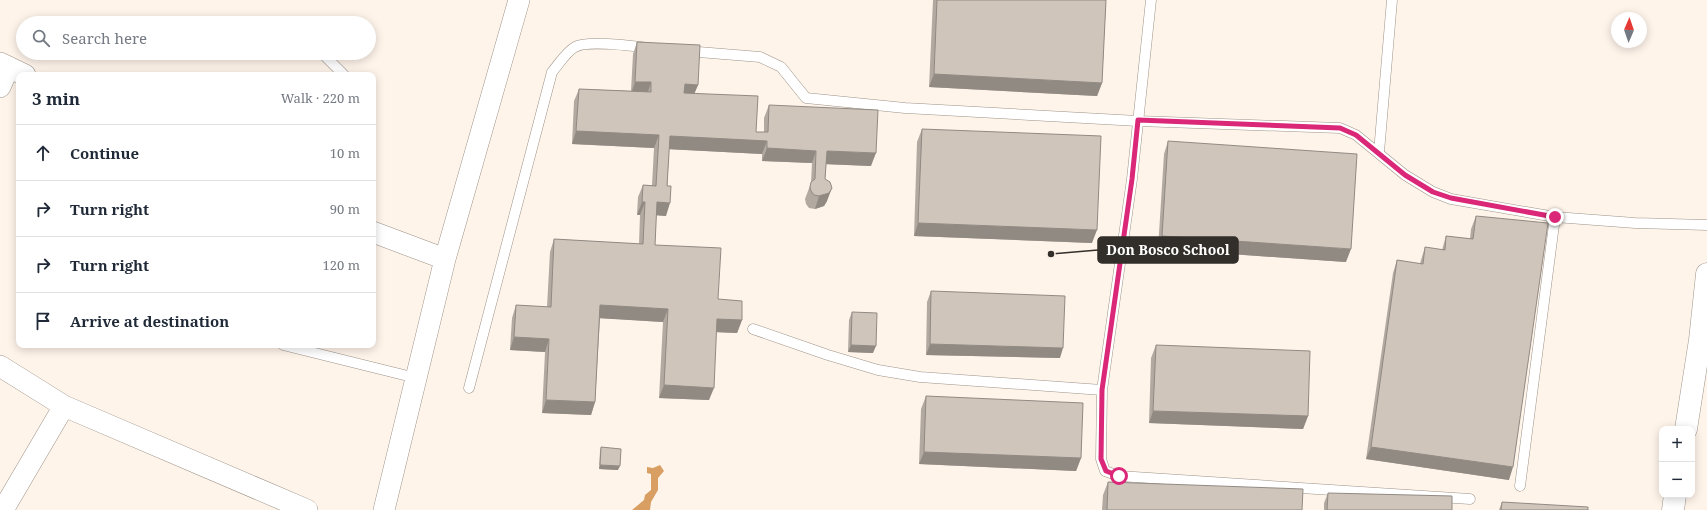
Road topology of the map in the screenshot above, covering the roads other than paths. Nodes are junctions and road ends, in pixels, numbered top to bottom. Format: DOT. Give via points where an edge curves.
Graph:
graph roads {
  1 [pos="519,0"];
  2 [pos="1151,0"];
  3 [pos="1392,0"];
  4 [pos="660,49"];
  5 [pos="676,50"];
  6 [pos="329,60"];
  7 [pos="11,68"];
  8 [pos="341,72"];
  9 [pos="0,87"];
  10 [pos="1138,120"];
  11 [pos="1379,152"];
  12 [pos="1555,217"];
  13 [pos="1707,225"];
  14 [pos="376,233"];
  15 [pos="445,259"];
  16 [pos="1707,274"];
  17 [pos="753,329"];
  18 [pos="1704,340"];
  19 [pos="295,348"];
  20 [pos="0,366"];
  21 [pos="416,378"];
  22 [pos="469,388"];
  23 [pos="1102,390"];
  24 [pos="64,406"];
  25 [pos="1687,426"];
  26 [pos="1520,486"];
  27 [pos="1675,498"];
  28 [pos="1470,499"];
  29 [pos="3,510"];
  30 [pos="307,510"];
  31 [pos="384,510"];
  32 [pos="1673,510"];
  1 -- 15 [label="street"];
  2 -- 10 [label="lane"];
  3 -- 11 [label="lane"];
  4 -- 22 [label="lane" via="599,43 576,46 552,72"];
  5 -- 10 [label="lane" via="760,57 781,67 806,98 905,108"];
  6 -- 8 [label="lane"];
  7 -- 9 [label="street"];
  10 -- 11 [label="lane" via="1340,128 1356,135"];
  10 -- 23 [label="lane"];
  11 -- 12 [label="lane" via="1405,175 1433,192 1451,198"];
  12 -- 13 [label="lane"];
  12 -- 26 [label="lane"];
  14 -- 15 [label="street"];
  15 -- 21 [label="street"];
  16 -- 18 [label="main road"];
  17 -- 23 [label="lane" via="878,370 913,376"];
  18 -- 25 [label="main road"];
  19 -- 21 [label="lane"];
  20 -- 24 [label="street"];
  21 -- 31 [label="street"];
  23 -- 28 [label="lane" via="1101,459 1106,471 1119,476"];
  24 -- 29 [label="street"];
  24 -- 30 [label="street"];
  27 -- 32 [label="main road"];
}
